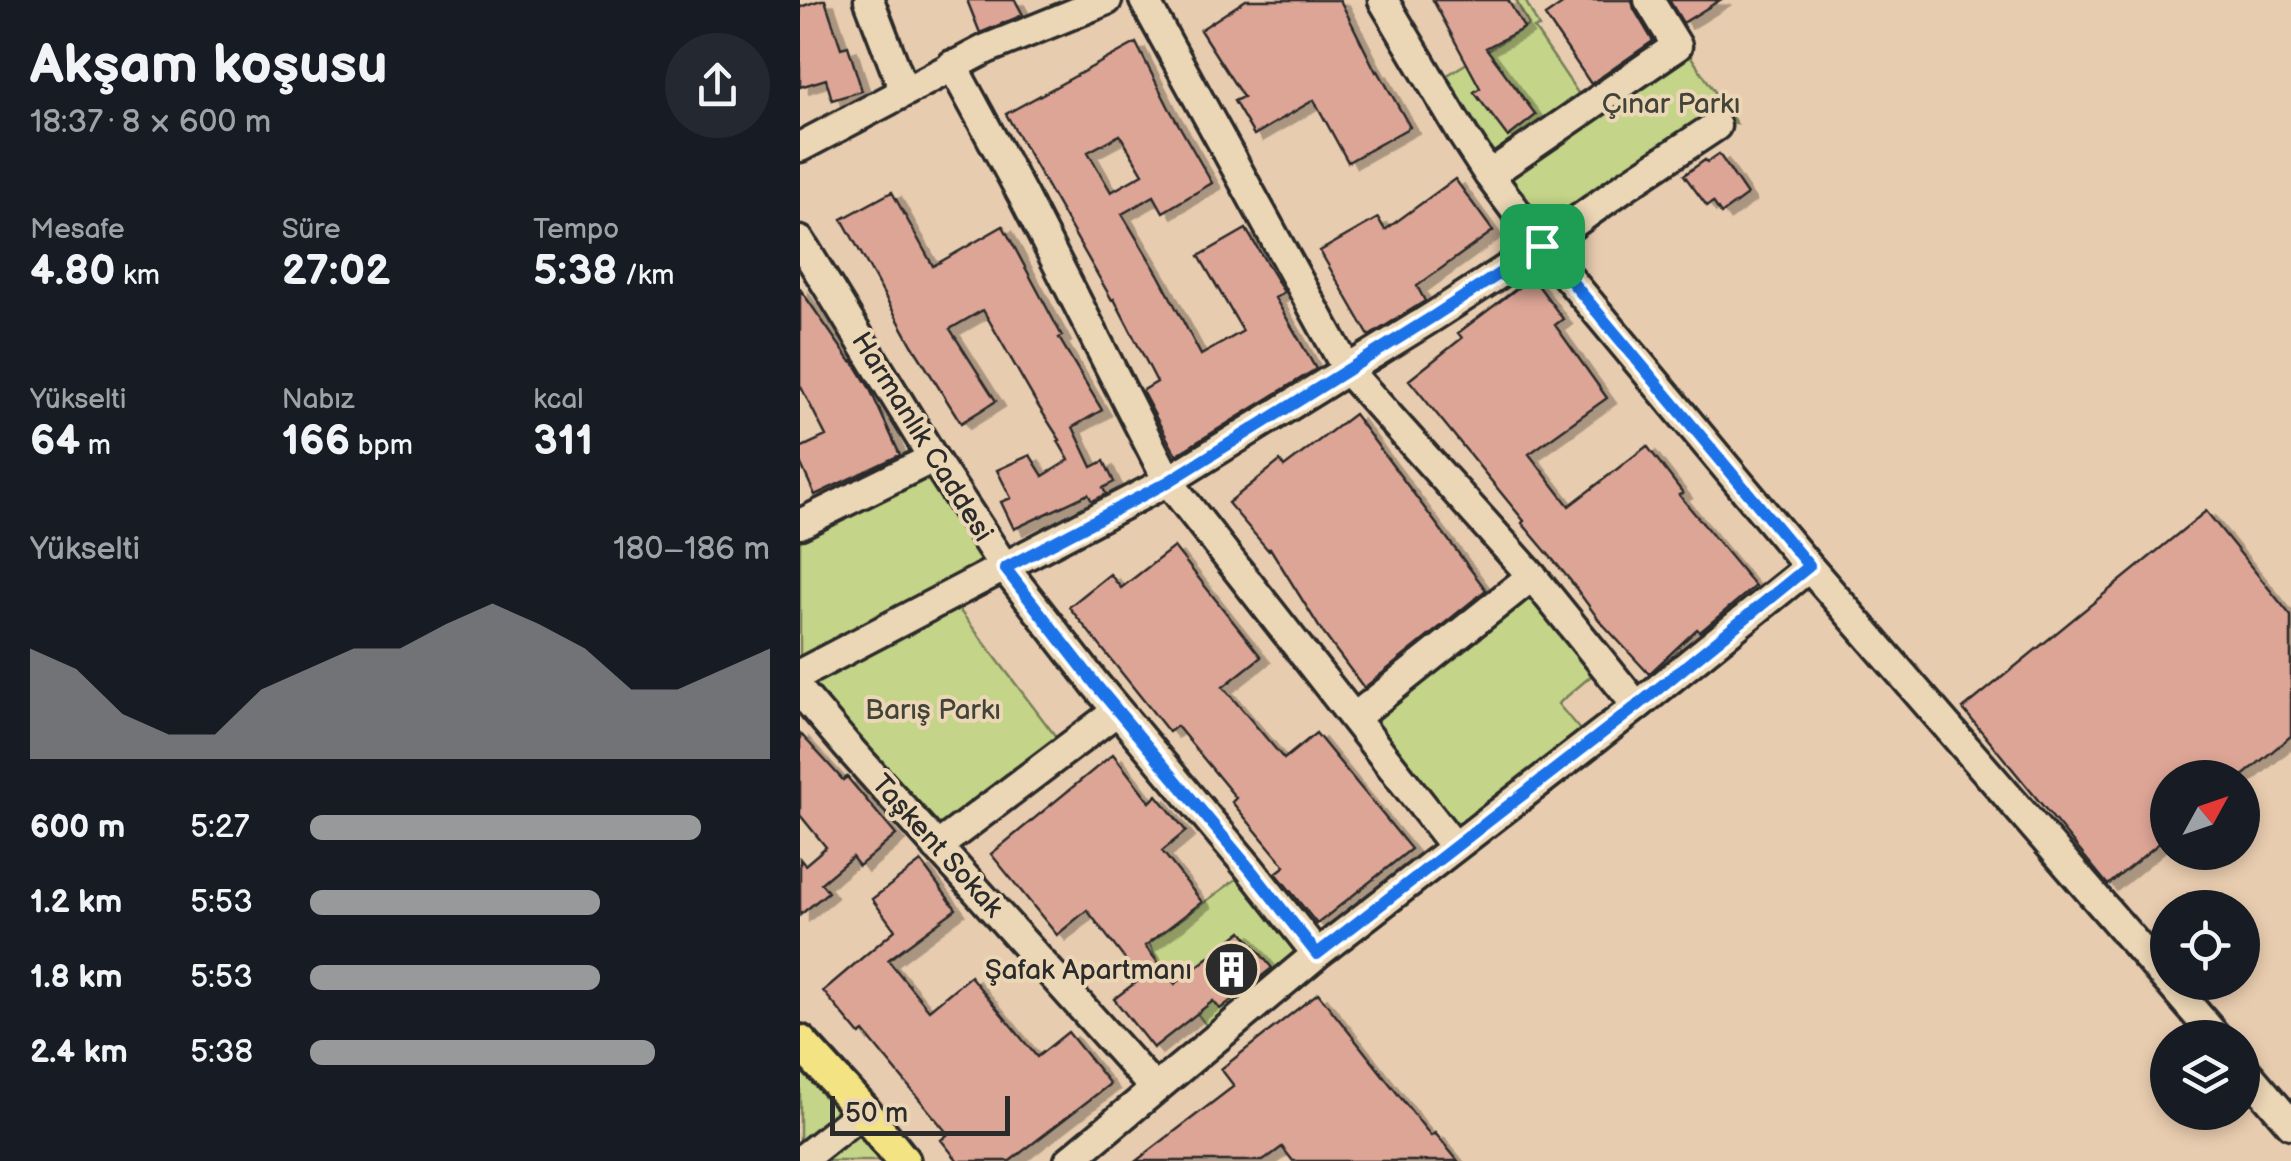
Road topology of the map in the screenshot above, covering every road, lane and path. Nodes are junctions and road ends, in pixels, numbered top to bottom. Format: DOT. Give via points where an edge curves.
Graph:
graph roads {
  1 [pos="869,0"];
  2 [pos="1106,0"];
  3 [pos="1144,0"];
  4 [pos="1383,0"];
  5 [pos="1649,0"];
  6 [pos="952,65"];
  7 [pos="904,91"];
  8 [pos="1716,126"];
  9 [pos="800,147"];
  10 [pos="1489,175"];
  11 [pos="800,241"];
  12 [pos="1542,246"];
  13 [pos="1348,371"];
  14 [pos="933,458"];
  15 [pos="1168,482"];
  16 [pos="800,524"];
  17 [pos="1809,566"];
  18 [pos="1005,568"];
  19 [pos="1532,576"];
  20 [pos="800,674"];
  21 [pos="800,690"];
  22 [pos="1637,706"];
  23 [pos="1117,711"];
  24 [pos="1354,718"];
  25 [pos="937,846"];
  26 [pos="1454,846"];
  27 [pos="1317,954"];
  28 [pos="2150,961"];
  29 [pos="2183,1000"];
  30 [pos="2201,1020"];
  31 [pos="800,1042"];
  32 [pos="1155,1089"];
  33 [pos="2260,1089"];
  34 [pos="863,1110"];
  35 [pos="2291,1124"];
  36 [pos="800,1161"];
  37 [pos="903,1161"];
  38 [pos="1069,1161"];
  1 -- 7 [label="street"];
  2 -- 6 [label="street"];
  3 -- 13 [label="street"];
  4 -- 10 [label="street"];
  5 -- 10 [label="street" via="1677,46"];
  6 -- 7 [label="street"];
  6 -- 15 [label="street"];
  7 -- 9 [label="street"];
  8 -- 12 [label="street"];
  10 -- 12 [label="street"];
  11 -- 14 [label="street, Harmanlık Caddesi"];
  12 -- 13 [label="street"];
  12 -- 17 [label="street"];
  13 -- 15 [label="street"];
  13 -- 19 [label="street"];
  14 -- 16 [label="street"];
  14 -- 18 [label="street, Harmanlık Caddesi"];
  15 -- 18 [label="street"];
  15 -- 24 [label="street"];
  17 -- 22 [label="street"];
  17 -- 28 [label="street"];
  18 -- 20 [label="street"];
  18 -- 23 [label="street, Harmanlık Caddesi"];
  19 -- 22 [label="street"];
  19 -- 24 [label="street"];
  21 -- 25 [label="street, Taşkent Sokak"];
  22 -- 26 [label="street"];
  23 -- 25 [label="street"];
  23 -- 27 [label="street, Harmanlık Caddesi"];
  24 -- 26 [label="street"];
  25 -- 32 [label="street, Taşkent Sokak"];
  26 -- 27 [label="street"];
  27 -- 32 [label="street"];
  29 -- 30 [label="street"];
  31 -- 34 [label="main road"];
  32 -- 38 [label="street"];
  33 -- 35 [label="street"];
  34 -- 36 [label="street"];
  34 -- 37 [label="main road"];
}
